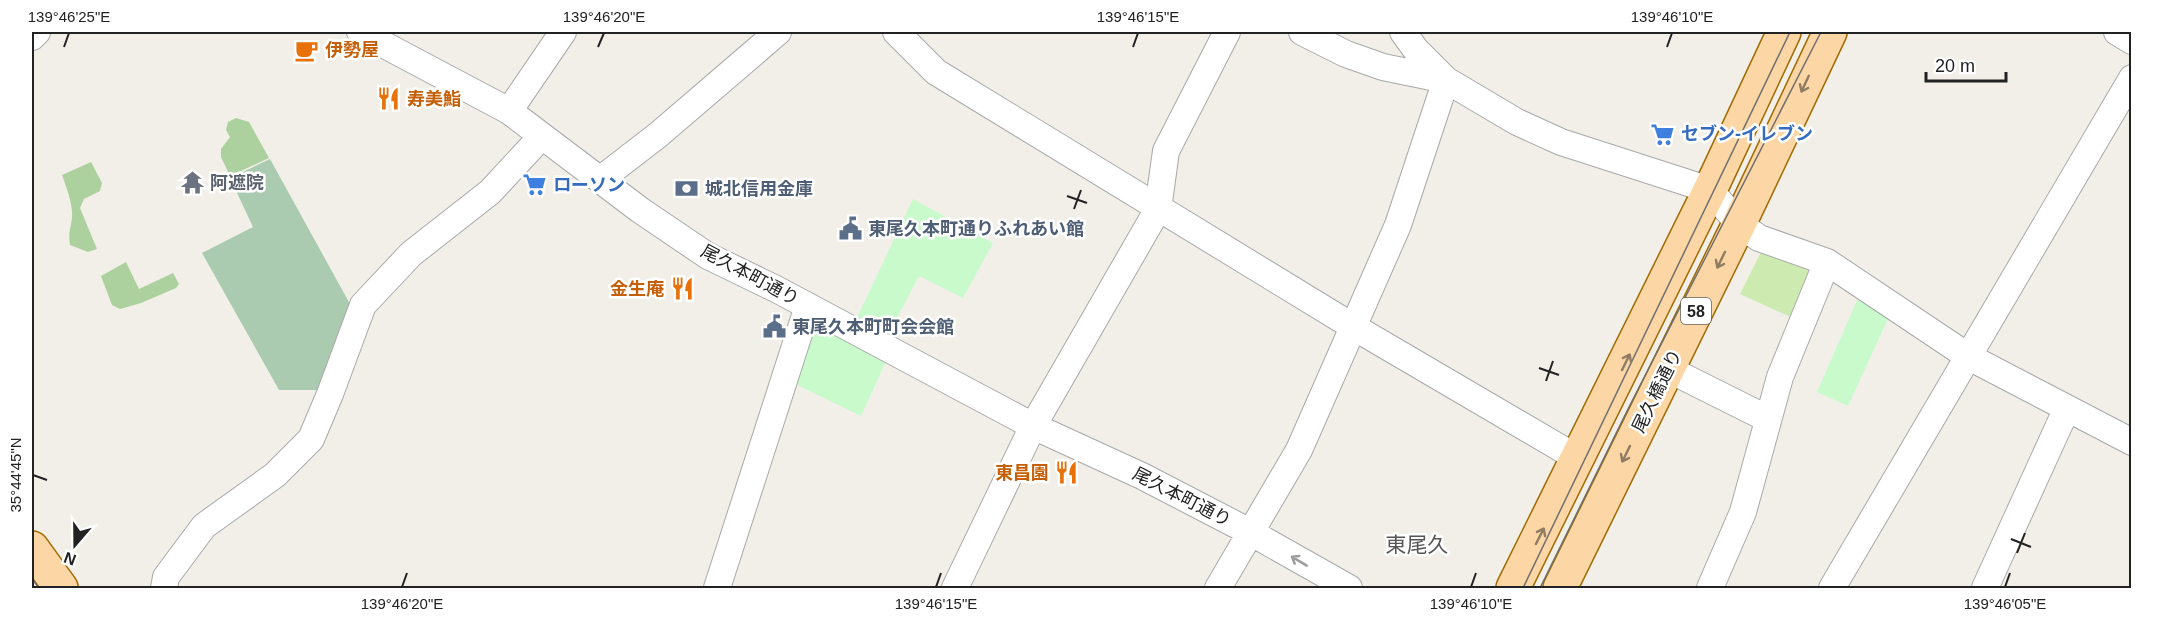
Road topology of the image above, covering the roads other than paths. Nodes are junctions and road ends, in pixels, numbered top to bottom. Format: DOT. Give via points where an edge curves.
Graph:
graph roads {
  1 [pos="37,32"];
  2 [pos="360,32"];
  3 [pos="563,32"];
  4 [pos="778,32"];
  5 [pos="896,32"];
  6 [pos="1227,32"];
  7 [pos="1302,32"];
  8 [pos="1403,32"];
  9 [pos="1783,32"];
  10 [pos="1830,32"];
  11 [pos="2117,32"];
  12 [pos="32,37"];
  13 [pos="2132,41"];
  14 [pos="2132,78"];
  15 [pos="1446,81"];
  16 [pos="509,111"];
  17 [pos="542,136"];
  18 [pos="601,179"];
  19 [pos="1710,190"];
  20 [pos="1158,209"];
  21 [pos="1738,224"];
  22 [pos="1827,262"];
  23 [pos="808,306"];
  24 [pos="1353,326"];
  25 [pos="1969,357"];
  26 [pos="1668,369"];
  27 [pos="2067,408"];
  28 [pos="1768,419"];
  29 [pos="1033,426"];
  30 [pos="2132,442"];
  31 [pos="1579,459"];
  32 [pos="1250,532"];
  33 [pos="32,549"];
  34 [pos="61,588"];
  35 [pos="164,588"];
  36 [pos="717,588"];
  37 [pos="955,588"];
  38 [pos="1218,588"];
  39 [pos="1349,588"];
  40 [pos="1514,588"];
  41 [pos="1560,588"];
  42 [pos="1710,588"];
  43 [pos="1832,588"];
  44 [pos="1985,588"];
  1 -- 12 [label="street"];
  2 -- 16 [label="street, 尾久本町通り"];
  3 -- 16 [label="street"];
  4 -- 18 [label="street"];
  5 -- 20 [label="street" via="936,72"];
  6 -- 20 [label="street" via="1166,151"];
  7 -- 15 [label="street" via="1346,54"];
  8 -- 15 [label="street"];
  9 -- 19 [label="main road, 58"];
  10 -- 21 [label="main road, 尾久橋通り / 58, one-way"];
  11 -- 13 [label="street"];
  14 -- 25 [label="street"];
  15 -- 19 [label="street" via="1561,142"];
  15 -- 24 [label="street" via="1398,225"];
  16 -- 17 [label="street, 尾久本町通り"];
  17 -- 18 [label="street, 尾久本町通り"];
  17 -- 35 [label="street" via="490,192 411,254 363,305 311,439 275,475 204,526 166,577"];
  18 -- 23 [label="street, 尾久本町通り" via="708,256"];
  19 -- 21 [label="street"];
  31 -- 19 [label="main road, 58, one-way"];
  20 -- 24 [label="street"];
  20 -- 29 [label="street"];
  21 -- 22 [label="street" via="1759,238"];
  21 -- 26 [label="main road, 尾久橋通り / 58, one-way"];
  22 -- 25 [label="street"];
  22 -- 28 [label="street" via="1780,377"];
  23 -- 29 [label="street, 尾久本町通り"];
  23 -- 36 [label="street"];
  24 -- 31 [label="street"];
  24 -- 32 [label="street" via="1299,450"];
  25 -- 27 [label="street"];
  25 -- 43 [label="street"];
  26 -- 28 [label="street"];
  26 -- 41 [label="main road, 尾久橋通り / 58, one-way"];
  27 -- 30 [label="street"];
  27 -- 44 [label="street"];
  28 -- 42 [label="street" via="1743,512"];
  29 -- 32 [label="street, 尾久本町通り"];
  29 -- 37 [label="street"];
  40 -- 31 [label="main road, 58, one-way"];
  32 -- 38 [label="street"];
  39 -- 32 [label="street, 尾久本町通り, one-way"];
  33 -- 34 [label="main road"];
}
